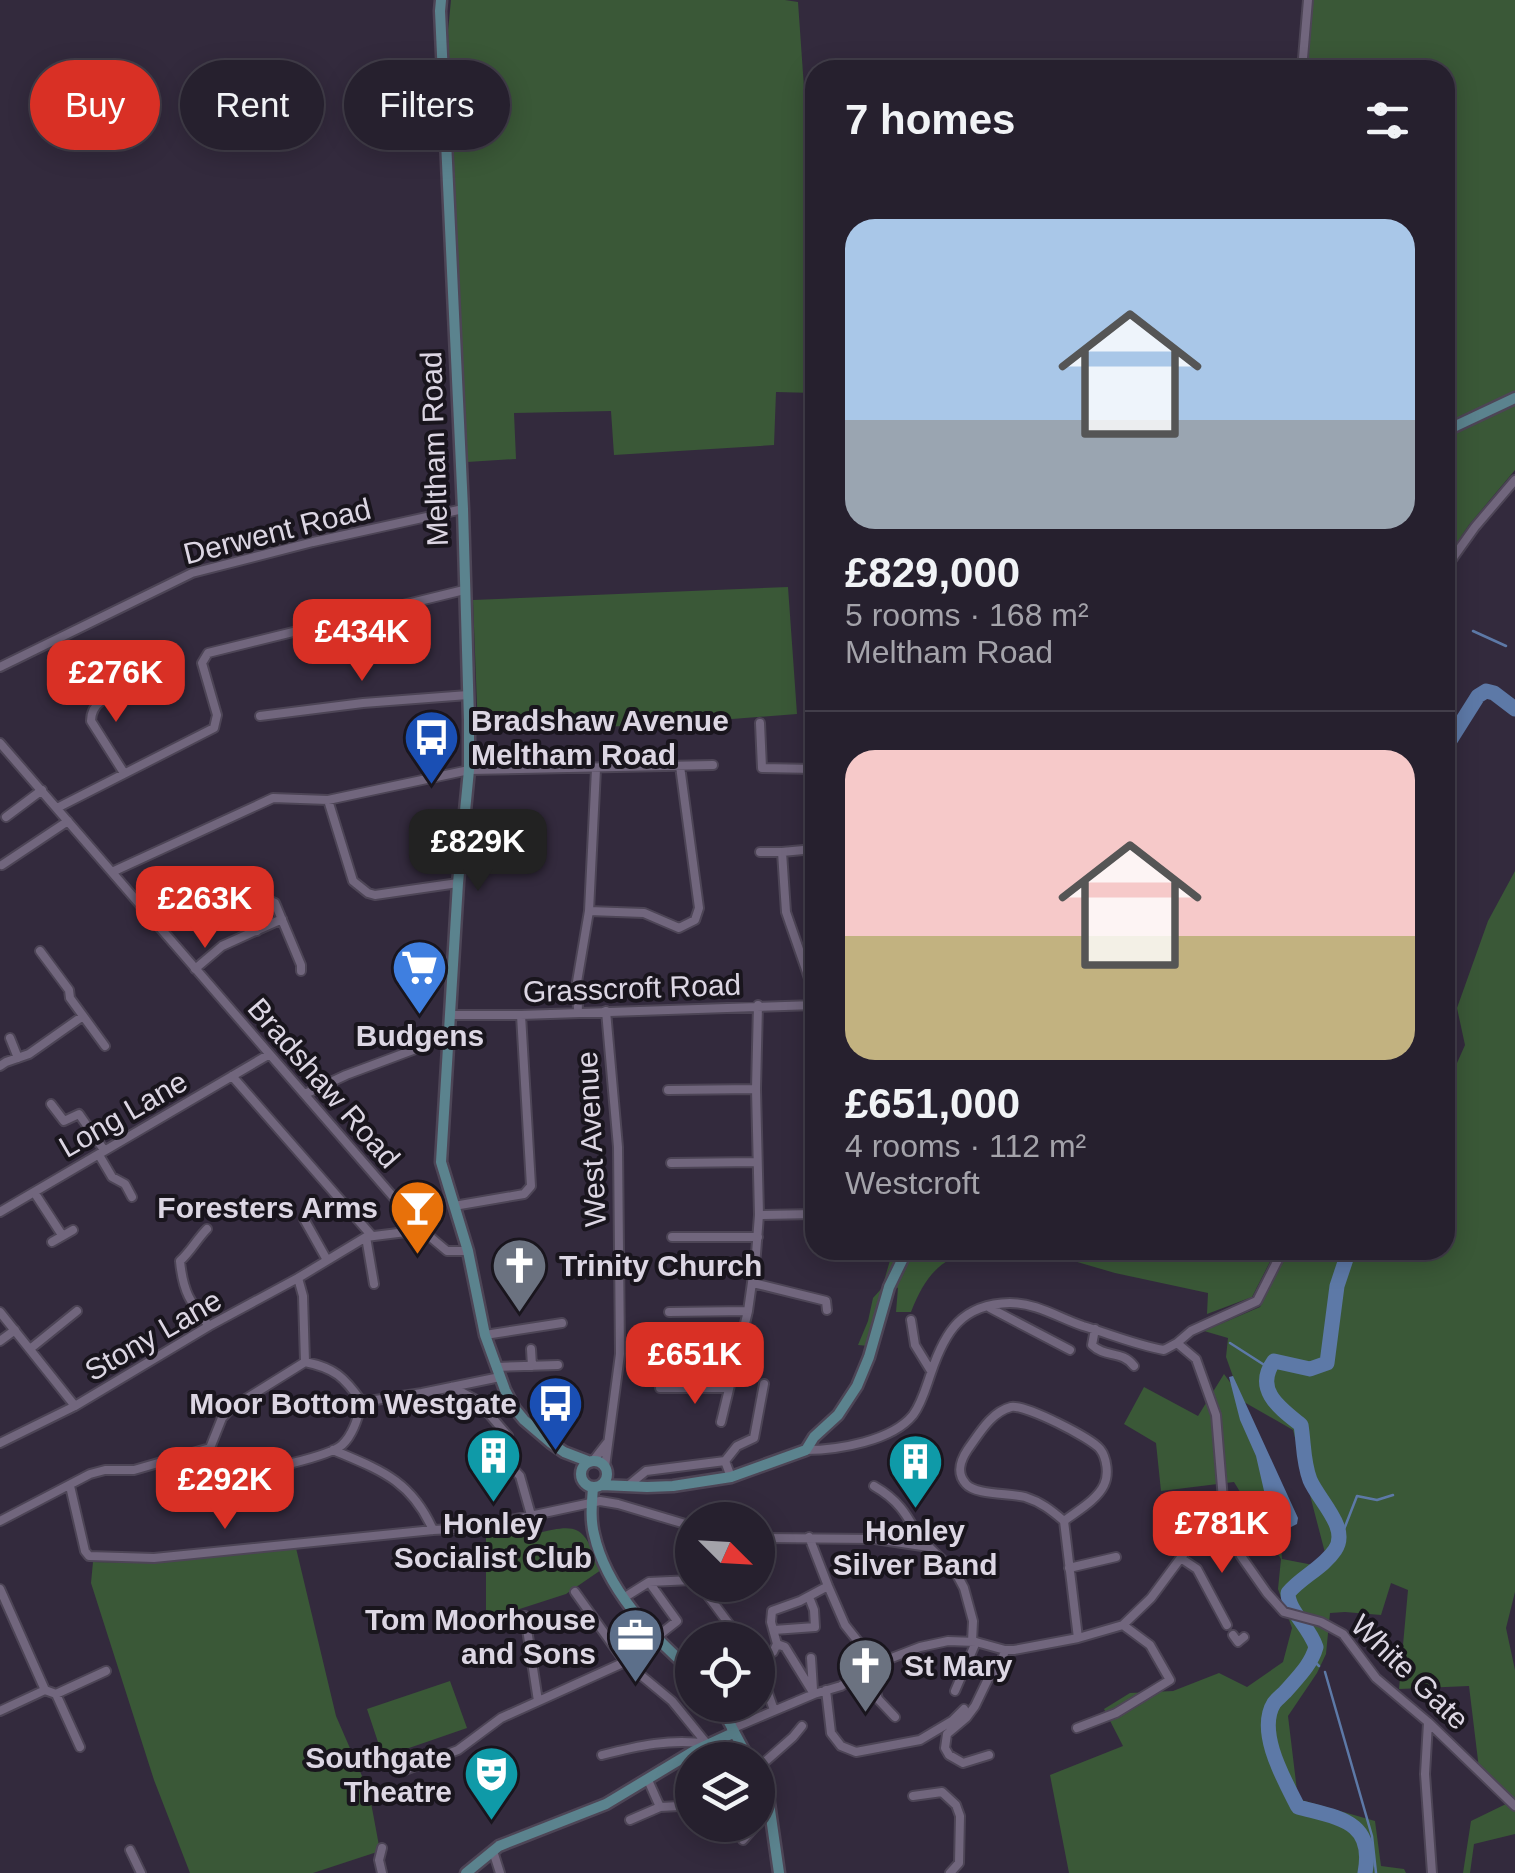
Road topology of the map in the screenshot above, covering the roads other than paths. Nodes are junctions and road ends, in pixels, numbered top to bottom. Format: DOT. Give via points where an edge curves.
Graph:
graph roads {
  1 [pos="442,0"];
  2 [pos="1308,0"];
  3 [pos="1303,60"];
  4 [pos="1515,398"];
  5 [pos="1455,425"];
  6 [pos="1515,480"];
  7 [pos="463,509"];
  8 [pos="1455,556"];
  9 [pos="464,590"];
  10 [pos="0,667"];
  11 [pos="134,686"];
  12 [pos="468,695"];
  13 [pos="260,716"];
  14 [pos="760,722"];
  15 [pos="0,743"];
  16 [pos="713,765"];
  17 [pos="680,766"];
  18 [pos="805,768"];
  19 [pos="596,769"];
  20 [pos="468,770"];
  21 [pos="124,773"];
  22 [pos="42,790"];
  23 [pos="328,800"];
  24 [pos="57,808"];
  25 [pos="6,817"];
  26 [pos="68,821"];
  27 [pos="805,850"];
  28 [pos="760,852"];
  29 [pos="782,852"];
  30 [pos="2,864"];
  31 [pos="112,872"];
  32 [pos="458,882"];
  33 [pos="588,911"];
  34 [pos="282,919"];
  35 [pos="257,931"];
  36 [pos="40,951"];
  37 [pos="802,956"];
  38 [pos="805,965"];
  39 [pos="195,969"];
  40 [pos="301,971"];
  41 [pos="805,1004"];
  42 [pos="758,1005"];
  43 [pos="578,1012"];
  44 [pos="606,1012"];
  45 [pos="450,1015"];
  46 [pos="521,1015"];
  47 [pos="84,1016"];
  48 [pos="448,1037"];
  49 [pos="10,1038"];
  50 [pos="104,1046"];
  51 [pos="268,1055"];
  52 [pos="18,1058"];
  53 [pos="0,1066"];
  54 [pos="232,1076"];
  55 [pos="756,1089"];
  56 [pos="668,1090"];
  57 [pos="306,1094"];
  58 [pos="51,1104"];
  59 [pos="101,1152"];
  60 [pos="671,1162"];
  61 [pos="757,1162"];
  62 [pos="34,1192"];
  63 [pos="132,1197"];
  64 [pos="454,1206"];
  65 [pos="0,1212"];
  66 [pos="759,1214"];
  67 [pos="805,1214"];
  68 [pos="304,1219"];
  69 [pos="73,1230"];
  70 [pos="207,1230"];
  71 [pos="422,1230"];
  72 [pos="62,1235"];
  73 [pos="369,1236"];
  74 [pos="758,1237"];
  75 [pos="672,1238"];
  76 [pos="52,1242"];
  77 [pos="468,1251"];
  78 [pos="326,1260"];
  79 [pos="902,1260"];
  80 [pos="1278,1260"];
  81 [pos="298,1278"];
  82 [pos="753,1283"];
  83 [pos="374,1284"];
  84 [pos="832,1288"];
  85 [pos="989,1307"];
  86 [pos="77,1311"];
  87 [pos="748,1311"];
  88 [pos="0,1312"];
  89 [pos="669,1312"];
  90 [pos="911,1320"];
  91 [pos="562,1323"];
  92 [pos="208,1326"];
  93 [pos="1095,1328"];
  94 [pos="14,1330"];
  95 [pos="486,1335"];
  96 [pos="0,1341"];
  97 [pos="1177,1343"];
  98 [pos="30,1349"];
  99 [pos="531,1349"];
  100 [pos="1070,1350"];
  101 [pos="305,1362"];
  102 [pos="558,1365"];
  103 [pos="532,1366"];
  104 [pos="1134,1366"];
  105 [pos="498,1372"];
  106 [pos="931,1372"];
  107 [pos="486,1380"];
  108 [pos="764,1384"];
  109 [pos="452,1388"];
  110 [pos="660,1388"];
  111 [pos="729,1388"];
  112 [pos="478,1401"];
  113 [pos="362,1402"];
  114 [pos="75,1406"];
  115 [pos="721,1422"];
  116 [pos="607,1442"];
  117 [pos="0,1443"];
  118 [pos="210,1448"];
  119 [pos="333,1450"];
  120 [pos="806,1450"];
  121 [pos="564,1452"];
  122 [pos="726,1461"];
  123 [pos="591,1462"];
  124 [pos="606,1468"];
  125 [pos="732,1477"];
  126 [pos="582,1478"];
  127 [pos="70,1486"];
  128 [pos="598,1486"];
  129 [pos="629,1486"];
  130 [pos="874,1486"];
  131 [pos="592,1503"];
  132 [pos="531,1515"];
  133 [pos="0,1521"];
  134 [pos="675,1521"];
  135 [pos="1064,1521"];
  136 [pos="1225,1524"];
  137 [pos="433,1530"];
  138 [pos="810,1537"];
  139 [pos="775,1538"];
  140 [pos="926,1546"];
  141 [pos="1116,1557"];
  142 [pos="1182,1559"];
  143 [pos="1069,1568"];
  144 [pos="675,1580"];
  145 [pos="650,1582"];
  146 [pos="828,1586"];
  147 [pos="0,1590"];
  148 [pos="575,1592"];
  149 [pos="625,1597"];
  150 [pos="808,1597"];
  151 [pos="760,1610"];
  152 [pos="770,1613"];
  153 [pos="525,1616"];
  154 [pos="772,1622"];
  155 [pos="1124,1625"];
  156 [pos="1227,1625"];
  157 [pos="775,1630"];
  158 [pos="775,1635"];
  159 [pos="1234,1635"];
  160 [pos="655,1638"];
  161 [pos="1078,1638"];
  162 [pos="1244,1638"];
  163 [pos="974,1642"];
  164 [pos="777,1644"];
  165 [pos="775,1647"];
  166 [pos="1005,1650"];
  167 [pos="675,1656"];
  168 [pos="810,1658"];
  169 [pos="625,1662"];
  170 [pos="872,1666"];
  171 [pos="106,1670"];
  172 [pos="45,1690"];
  173 [pos="826,1690"];
  174 [pos="955,1691"];
  175 [pos="56,1694"];
  176 [pos="814,1694"];
  177 [pos="538,1701"];
  178 [pos="964,1709"];
  179 [pos="775,1710"];
  180 [pos="0,1711"];
  181 [pos="894,1717"];
  182 [pos="728,1722"];
  183 [pos="750,1722"];
  184 [pos="1428,1722"];
  185 [pos="802,1726"];
  186 [pos="1077,1728"];
  187 [pos="732,1731"];
  188 [pos="706,1742"];
  189 [pos="712,1742"];
  190 [pos="738,1742"];
  191 [pos="675,1743"];
  192 [pos="80,1747"];
  193 [pos="602,1754"];
  194 [pos="775,1755"];
  195 [pos="989,1755"];
  196 [pos="675,1764"];
  197 [pos="400,1772"];
  198 [pos="648,1780"];
  199 [pos="914,1796"];
  200 [pos="660,1806"];
  201 [pos="675,1806"];
  202 [pos="1515,1806"];
  203 [pos="630,1820"];
  204 [pos="775,1842"];
  205 [pos="382,1848"];
  206 [pos="130,1850"];
  207 [pos="493,1851"];
  208 [pos="959,1863"];
  209 [pos="394,1864"];
  210 [pos="382,1870"];
  211 [pos="141,1873"];
  212 [pos="466,1873"];
  213 [pos="500,1873"];
  214 [pos="779,1873"];
  215 [pos="950,1873"];
  216 [pos="969,1873"];
  217 [pos="1432,1873"];
  1 -- 7 [label="street, Meltham Road"];
  2 -- 3 [label="street"];
  4 -- 5 [label="street"];
  6 -- 8 [label="street"];
  7 -- 9 [label="street, Meltham Road"];
  7 -- 10 [label="street, Derwent Road" via="192,573"];
  9 -- 12 [label="street, Meltham Road"];
  9 -- 21 [label="street" via="208,652 202,664 217,715 214,728"];
  11 -- 21 [label="street" via="96,703 90,716"];
  12 -- 13 [label="street"];
  12 -- 20 [label="street, Meltham Road"];
  14 -- 18 [label="street" via="762,768"];
  15 -- 22 [label="street, Bradshaw Road"];
  16 -- 17 [label="street"];
  17 -- 19 [label="street"];
  17 -- 33 [label="street" via="699,914 679,928 644,913"];
  19 -- 20 [label="street"];
  19 -- 33 [label="street"];
  20 -- 23 [label="street"];
  20 -- 32 [label="street, Meltham Road"];
  21 -- 24 [label="street"];
  22 -- 24 [label="street, Bradshaw Road"];
  22 -- 25 [label="street"];
  23 -- 31 [label="street" via="273,798"];
  23 -- 32 [label="street" via="353,881 368,893"];
  24 -- 26 [label="street, Bradshaw Road"];
  26 -- 30 [label="street"];
  26 -- 31 [label="street, Bradshaw Road"];
  27 -- 29 [label="street"];
  28 -- 29 [label="street"];
  29 -- 37 [label="street" via="786,912"];
  31 -- 39 [label="street, Bradshaw Road"];
  32 -- 45 [label="street, Meltham Road"];
  33 -- 43 [label="street"];
  34 -- 35 [label="street"];
  34 -- 35 [label="street" via="275,903 254,904"];
  34 -- 40 [label="street"];
  35 -- 39 [label="street" via="222,946"];
  36 -- 47 [label="street"];
  37 -- 38 [label="street"];
  39 -- 51 [label="street, Bradshaw Road"];
  41 -- 42 [label="street, Grasscroft Road"];
  42 -- 44 [label="street, Grasscroft Road"];
  42 -- 55 [label="street"];
  43 -- 44 [label="street, Grasscroft Road"];
  43 -- 46 [label="street, Grasscroft Road"];
  44 -- 116 [label="street, West Avenue" via="618,1147 620,1335"];
  45 -- 46 [label="street, Grasscroft Road"];
  45 -- 48 [label="street, Meltham Road"];
  46 -- 64 [label="street" via="531,1186 524,1194"];
  47 -- 50 [label="street"];
  47 -- 52 [label="street"];
  48 -- 57 [label="street"];
  48 -- 64 [label="street, Meltham Road" via="441,1162"];
  49 -- 52 [label="street"];
  51 -- 54 [label="street, Long Lane"];
  51 -- 57 [label="street, Bradshaw Road"];
  52 -- 53 [label="street"];
  54 -- 59 [label="street, Long Lane"];
  54 -- 73 [label="street"];
  55 -- 56 [label="street"];
  55 -- 61 [label="street"];
  57 -- 71 [label="street, Bradshaw Road"];
  58 -- 59 [label="street" via="64,1121 79,1114"];
  59 -- 62 [label="street, Long Lane"];
  59 -- 63 [label="street" via="112,1177"];
  60 -- 61 [label="street"];
  61 -- 66 [label="street"];
  62 -- 65 [label="street, Long Lane"];
  62 -- 72 [label="street"];
  64 -- 77 [label="street, Meltham Road"];
  66 -- 67 [label="street"];
  66 -- 74 [label="street"];
  68 -- 78 [label="street"];
  69 -- 72 [label="street"];
  70 -- 92 [label="street" via="180,1268 187,1297"];
  71 -- 73 [label="street, Stony Lane"];
  71 -- 77 [label="street, Bradshaw Road" via="447,1252"];
  72 -- 76 [label="street"];
  73 -- 78 [label="street, Stony Lane"];
  73 -- 83 [label="street"];
  74 -- 75 [label="street"];
  74 -- 82 [label="street"];
  77 -- 95 [label="street, Meltham Road"];
  78 -- 81 [label="street, Stony Lane"];
  79 -- 120 [label="street" via="857,1386"];
  80 -- 97 [label="street" via="1256,1300"];
  81 -- 92 [label="street, Stony Lane"];
  81 -- 101 [label="street"];
  82 -- 84 [label="street" via="827,1306"];
  82 -- 87 [label="street"];
  85 -- 93 [label="street" via="1029,1304"];
  85 -- 100 [label="street"];
  85 -- 106 [label="street" via="954,1324"];
  86 -- 98 [label="street"];
  87 -- 89 [label="street"];
  87 -- 111 [label="street"];
  88 -- 94 [label="street"];
  90 -- 106 [label="street" via="915,1345"];
  91 -- 95 [label="street"];
  92 -- 114 [label="street, Stony Lane"];
  93 -- 97 [label="street" via="1149,1348"];
  93 -- 104 [label="street" via="1092,1345 1098,1351 1121,1354"];
  94 -- 96 [label="street"];
  94 -- 98 [label="street"];
  95 -- 105 [label="street, Meltham Road"];
  97 -- 136 [label="street" via="1196,1358 1216,1415"];
  98 -- 114 [label="street"];
  99 -- 103 [label="street"];
  101 -- 113 [label="street" via="340,1375"];
  101 -- 118 [label="street" via="230,1408"];
  102 -- 103 [label="street"];
  103 -- 105 [label="street"];
  105 -- 107 [label="street"];
  105 -- 121 [label="street, Meltham Road" via="524,1420"];
  106 -- 120 [label="street" via="924,1395 900,1427 856,1444"];
  107 -- 109 [label="street"];
  107 -- 112 [label="street"];
  108 -- 122 [label="street" via="754,1438"];
  109 -- 112 [label="street"];
  109 -- 113 [label="street"];
  110 -- 111 [label="street"];
  111 -- 115 [label="street"];
  112 -- 132 [label="street" via="508,1436 500,1450 520,1476"];
  113 -- 119 [label="street" via="352,1430"];
  114 -- 117 [label="street, Stony Lane"];
  116 -- 123 [label="street, West Avenue"];
  116 -- 124 [label="street, West Avenue"];
  118 -- 119 [label="street" via="246,1471"];
  118 -- 127 [label="street" via="144,1468 90,1474"];
  119 -- 137 [label="street" via="385,1472 415,1498"];
  120 -- 125 [label="street"];
  121 -- 123 [label="street"];
  121 -- 126 [label="street"];
  122 -- 125 [label="street"];
  122 -- 129 [label="street" via="646,1471"];
  123 -- 124 [label="street"];
  123 -- 126 [label="street"];
  124 -- 128 [label="street"];
  124 -- 129 [label="street"];
  125 -- 129 [label="street"];
  126 -- 128 [label="street"];
  127 -- 133 [label="street"];
  127 -- 137 [label="street" via="90,1556 154,1558"];
  128 -- 129 [label="street"];
  128 -- 131 [label="street"];
  130 -- 140 [label="street" via="904,1509"];
  131 -- 132 [label="street"];
  131 -- 134 [label="street"];
  131 -- 149 [label="street" via="598,1548"];
  132 -- 137 [label="street"];
  135 -- 135 [label="street" via="1042,1503 965,1483 961,1461 1002,1411 1036,1412 1098,1447 1105,1459 1105,1484"];
  135 -- 143 [label="street"];
  136 -- 142 [label="street" via="1197,1536"];
  136 -- 184 [label="street, White Gate" via="1284,1612 1343,1634 1376,1678"];
  138 -- 139 [label="street"];
  138 -- 140 [label="street"];
  138 -- 146 [label="street"];
  140 -- 163 [label="street" via="964,1588"];
  141 -- 143 [label="street"];
  142 -- 155 [label="street"];
  142 -- 156 [label="street" via="1196,1569"];
  143 -- 161 [label="street"];
  144 -- 145 [label="street"];
  145 -- 149 [label="street"];
  145 -- 160 [label="street" via="678,1621"];
  146 -- 150 [label="street"];
  146 -- 170 [label="street"];
  147 -- 172 [label="street"];
  148 -- 169 [label="street"];
  149 -- 160 [label="street"];
  150 -- 152 [label="street"];
  150 -- 157 [label="street" via="815,1626"];
  151 -- 152 [label="street"];
  152 -- 154 [label="street"];
  153 -- 177 [label="street"];
  155 -- 161 [label="street"];
  155 -- 186 [label="street" via="1150,1644 1170,1680"];
  158 -- 164 [label="street"];
  159 -- 162 [label="street" via="1238,1642"];
  160 -- 167 [label="street"];
  160 -- 169 [label="street"];
  161 -- 166 [label="street"];
  163 -- 166 [label="street"];
  163 -- 170 [label="street" via="920,1646"];
  163 -- 174 [label="street"];
  164 -- 165 [label="street"];
  164 -- 176 [label="street"];
  166 -- 195 [label="street" via="999,1670 945,1741 949,1755 963,1763"];
  168 -- 176 [label="street"];
  169 -- 177 [label="street"];
  169 -- 188 [label="street" via="672,1700"];
  170 -- 173 [label="street"];
  170 -- 181 [label="street" via="878,1699"];
  171 -- 175 [label="street"];
  172 -- 175 [label="street"];
  172 -- 180 [label="street"];
  173 -- 176 [label="street"];
  173 -- 178 [label="street" via="831,1733 856,1752 920,1740"];
  175 -- 192 [label="street"];
  176 -- 179 [label="street"];
  177 -- 197 [label="street" via="458,1750"];
  182 -- 187 [label="street"];
  183 -- 187 [label="street"];
  184 -- 202 [label="street, White Gate"];
  184 -- 217 [label="street"];
  185 -- 194 [label="street"];
  187 -- 189 [label="street"];
  187 -- 190 [label="street"];
  191 -- 193 [label="street"];
  196 -- 198 [label="street"];
  198 -- 200 [label="street"];
  198 -- 207 [label="street"];
  199 -- 208 [label="street" via="942,1792 956,1805"];
  200 -- 201 [label="street"];
  200 -- 203 [label="street"];
  204 -- 214 [label="street"];
  205 -- 210 [label="street"];
  206 -- 211 [label="street"];
  207 -- 212 [label="street"];
  207 -- 213 [label="street"];
  208 -- 215 [label="street"];
  208 -- 216 [label="street"];
  209 -- 210 [label="street"];
}
